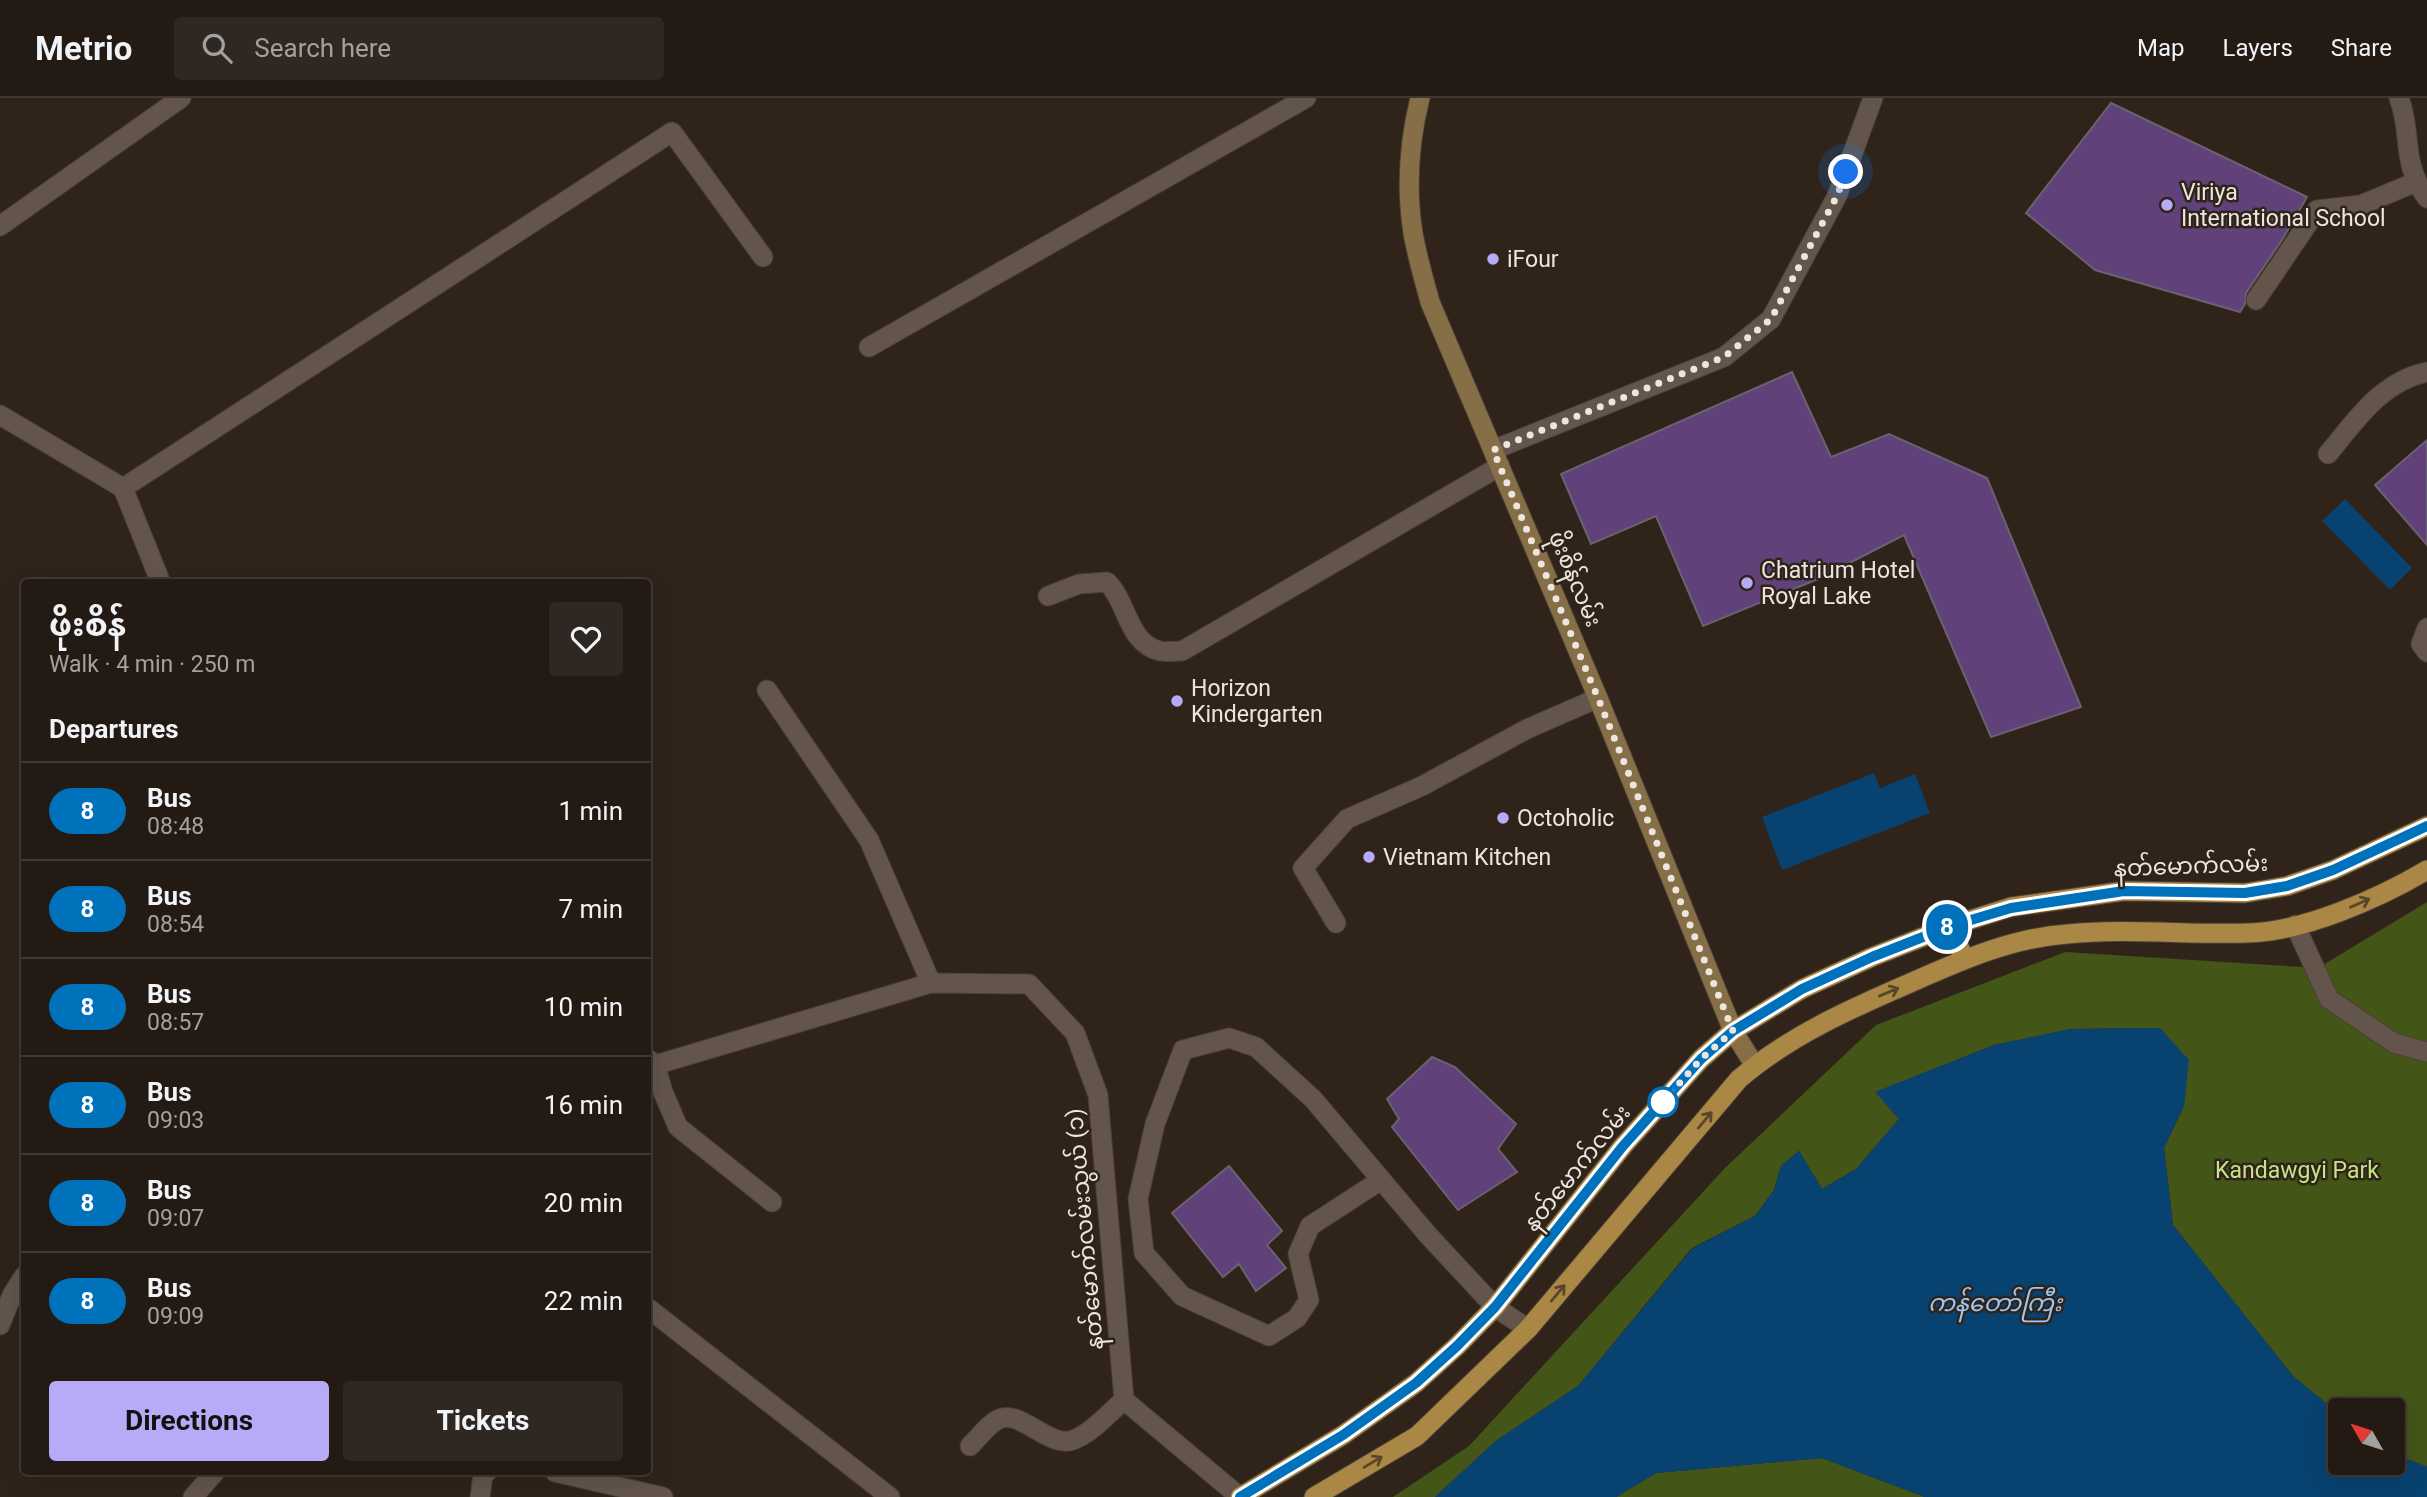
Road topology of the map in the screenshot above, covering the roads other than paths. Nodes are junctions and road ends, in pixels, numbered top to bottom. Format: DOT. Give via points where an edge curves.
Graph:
graph roads {
  1 [pos="181,98"];
  2 [pos="1306,98"];
  3 [pos="1420,98"];
  4 [pos="1873,98"];
  5 [pos="2399,98"];
  6 [pos="2421,190"];
  7 [pos="0,226"];
  8 [pos="763,257"];
  9 [pos="2256,300"];
  10 [pos="869,347"];
  11 [pos="2427,372"];
  12 [pos="0,415"];
  13 [pos="2329,453"];
  14 [pos="1497,458"];
  15 [pos="123,488"];
  16 [pos="158,579"];
  17 [pos="1048,596"];
  18 [pos="2427,628"];
  19 [pos="2427,652"];
  20 [pos="767,690"];
  21 [pos="1598,698"];
  22 [pos="2427,826"];
  23 [pos="2427,870"];
  24 [pos="1336,923"];
  25 [pos="2295,925"];
  26 [pos="1951,926"];
  27 [pos="1964,959"];
  28 [pos="931,983"];
  29 [pos="1733,1031"];
  30 [pos="2427,1052"];
  31 [pos="651,1062"];
  32 [pos="1755,1066"];
  33 [pos="1381,1180"];
  34 [pos="772,1202"];
  35 [pos="21,1281"];
  36 [pos="1495,1307"];
  37 [pos="651,1309"];
  38 [pos="0,1325"];
  39 [pos="1528,1329"];
  40 [pos="1124,1399"];
  41 [pos="970,1446"];
  42 [pos="212,1475"];
  43 [pos="483,1475"];
  44 [pos="568,1475"];
  45 [pos="194,1497"];
  46 [pos="480,1497"];
  47 [pos="663,1497"];
  48 [pos="890,1497"];
  49 [pos="1240,1497"];
  50 [pos="1314,1497"];
  1 -- 7 [label="street"];
  2 -- 10 [label="street"];
  3 -- 14 [label="main road, ဖိုးစိန်လမ်း" via="1409,155 1413,233 1430,302"];
  4 -- 14 [label="street" via="1837,196 1771,319 1724,357"];
  5 -- 6 [label="street" via="2407,153"];
  6 -- 9 [label="street" via="2317,210"];
  8 -- 15 [label="street" via="672,132"];
  11 -- 13 [label="street" via="2410,376 2371,401"];
  12 -- 15 [label="street"];
  14 -- 17 [label="street" via="1182,651 1159,651 1137,638 1116,590 1107,582 1079,584"];
  14 -- 21 [label="main road, ဖိုးစိန်လမ်း"];
  15 -- 16 [label="street"];
  18 -- 19 [label="street" via="2421,645"];
  20 -- 28 [label="street" via="869,840"];
  21 -- 24 [label="street" via="1347,819 1303,868"];
  21 -- 29 [label="main road, ဖိုးစိန်လမ်း"];
  22 -- 26 [label="main road, နတ်မောက်လမ်း" via="2287,886 2245,893 2110,893 2011,908"];
  25 -- 23 [label="main road, one-way" via="2347,909"];
  25 -- 27 [label="main road" via="2250,933 2064,934 2021,941"];
  25 -- 30 [label="street" via="2329,999 2394,1043"];
  26 -- 27 [label="main road"];
  26 -- 29 [label="main road, နတ်မောက်လမ်း" via="1802,989"];
  32 -- 27 [label="main road, one-way" via="1853,1007"];
  28 -- 31 [label="street, နတ်မောက်လမ်းသွယ် (၁)"];
  28 -- 40 [label="street, နတ်မောက်လမ်းသွယ် (၁)" via="1029,984 1075,1033 1098,1095"];
  29 -- 32 [label="main road, ဖိုးစိန်လမ်း"];
  29 -- 36 [label="main road, နတ်မောက်လမ်း" via="1701,1059 1623,1146"];
  31 -- 34 [label="street" via="678,1127"];
  39 -- 32 [label="main road, one-way" via="1739,1079"];
  33 -- 33 [label="street" via="1310,1226 1298,1254 1309,1300 1297,1318 1269,1336 1182,1296 1144,1253 1138,1199 1154,1124 1183,1050 1229,1038 1256,1047 1313,1100"];
  33 -- 36 [label="street"];
  35 -- 38 [label="street"];
  36 -- 39 [label="street"];
  36 -- 49 [label="main road, နတ်မောက်လမ်း" via="1416,1383 1343,1435"];
  37 -- 48 [label="street"];
  50 -- 39 [label="main road, one-way" via="1417,1436"];
  40 -- 41 [label="street" via="1072,1441 1059,1441 1010,1417 998,1419"];
  40 -- 49 [label="street"];
  42 -- 45 [label="street"];
  43 -- 46 [label="street"];
  44 -- 47 [label="street"];
}
